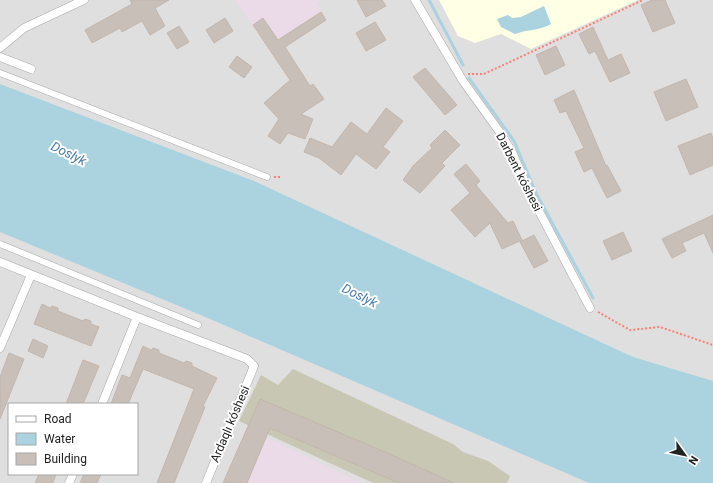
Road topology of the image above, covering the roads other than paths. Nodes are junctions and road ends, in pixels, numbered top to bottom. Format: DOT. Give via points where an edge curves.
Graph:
graph roads {
  1 [pos="84,0"];
  2 [pos="415,0"];
  3 [pos="0,48"];
  4 [pos="0,57"];
  5 [pos="31,69"];
  6 [pos="0,73"];
  7 [pos="267,177"];
  8 [pos="0,244"];
  9 [pos="0,262"];
  10 [pos="31,275"];
  11 [pos="590,308"];
  12 [pos="137,317"];
  13 [pos="198,325"];
  14 [pos="0,348"];
  15 [pos="102,403"];
  16 [pos="206,483"];
  1 -- 3 [label="street" via="24,28"];
  2 -- 11 [label="street, Darbent kóshesi" via="459,74 512,152 530,194"];
  4 -- 5 [label="street"];
  6 -- 7 [label="street"];
  8 -- 13 [label="street"];
  9 -- 10 [label="street"];
  10 -- 12 [label="street"];
  10 -- 14 [label="street"];
  12 -- 15 [label="street"];
  12 -- 16 [label="street, Ardaqlı kóshesi" via="247,359 254,366"];
}
